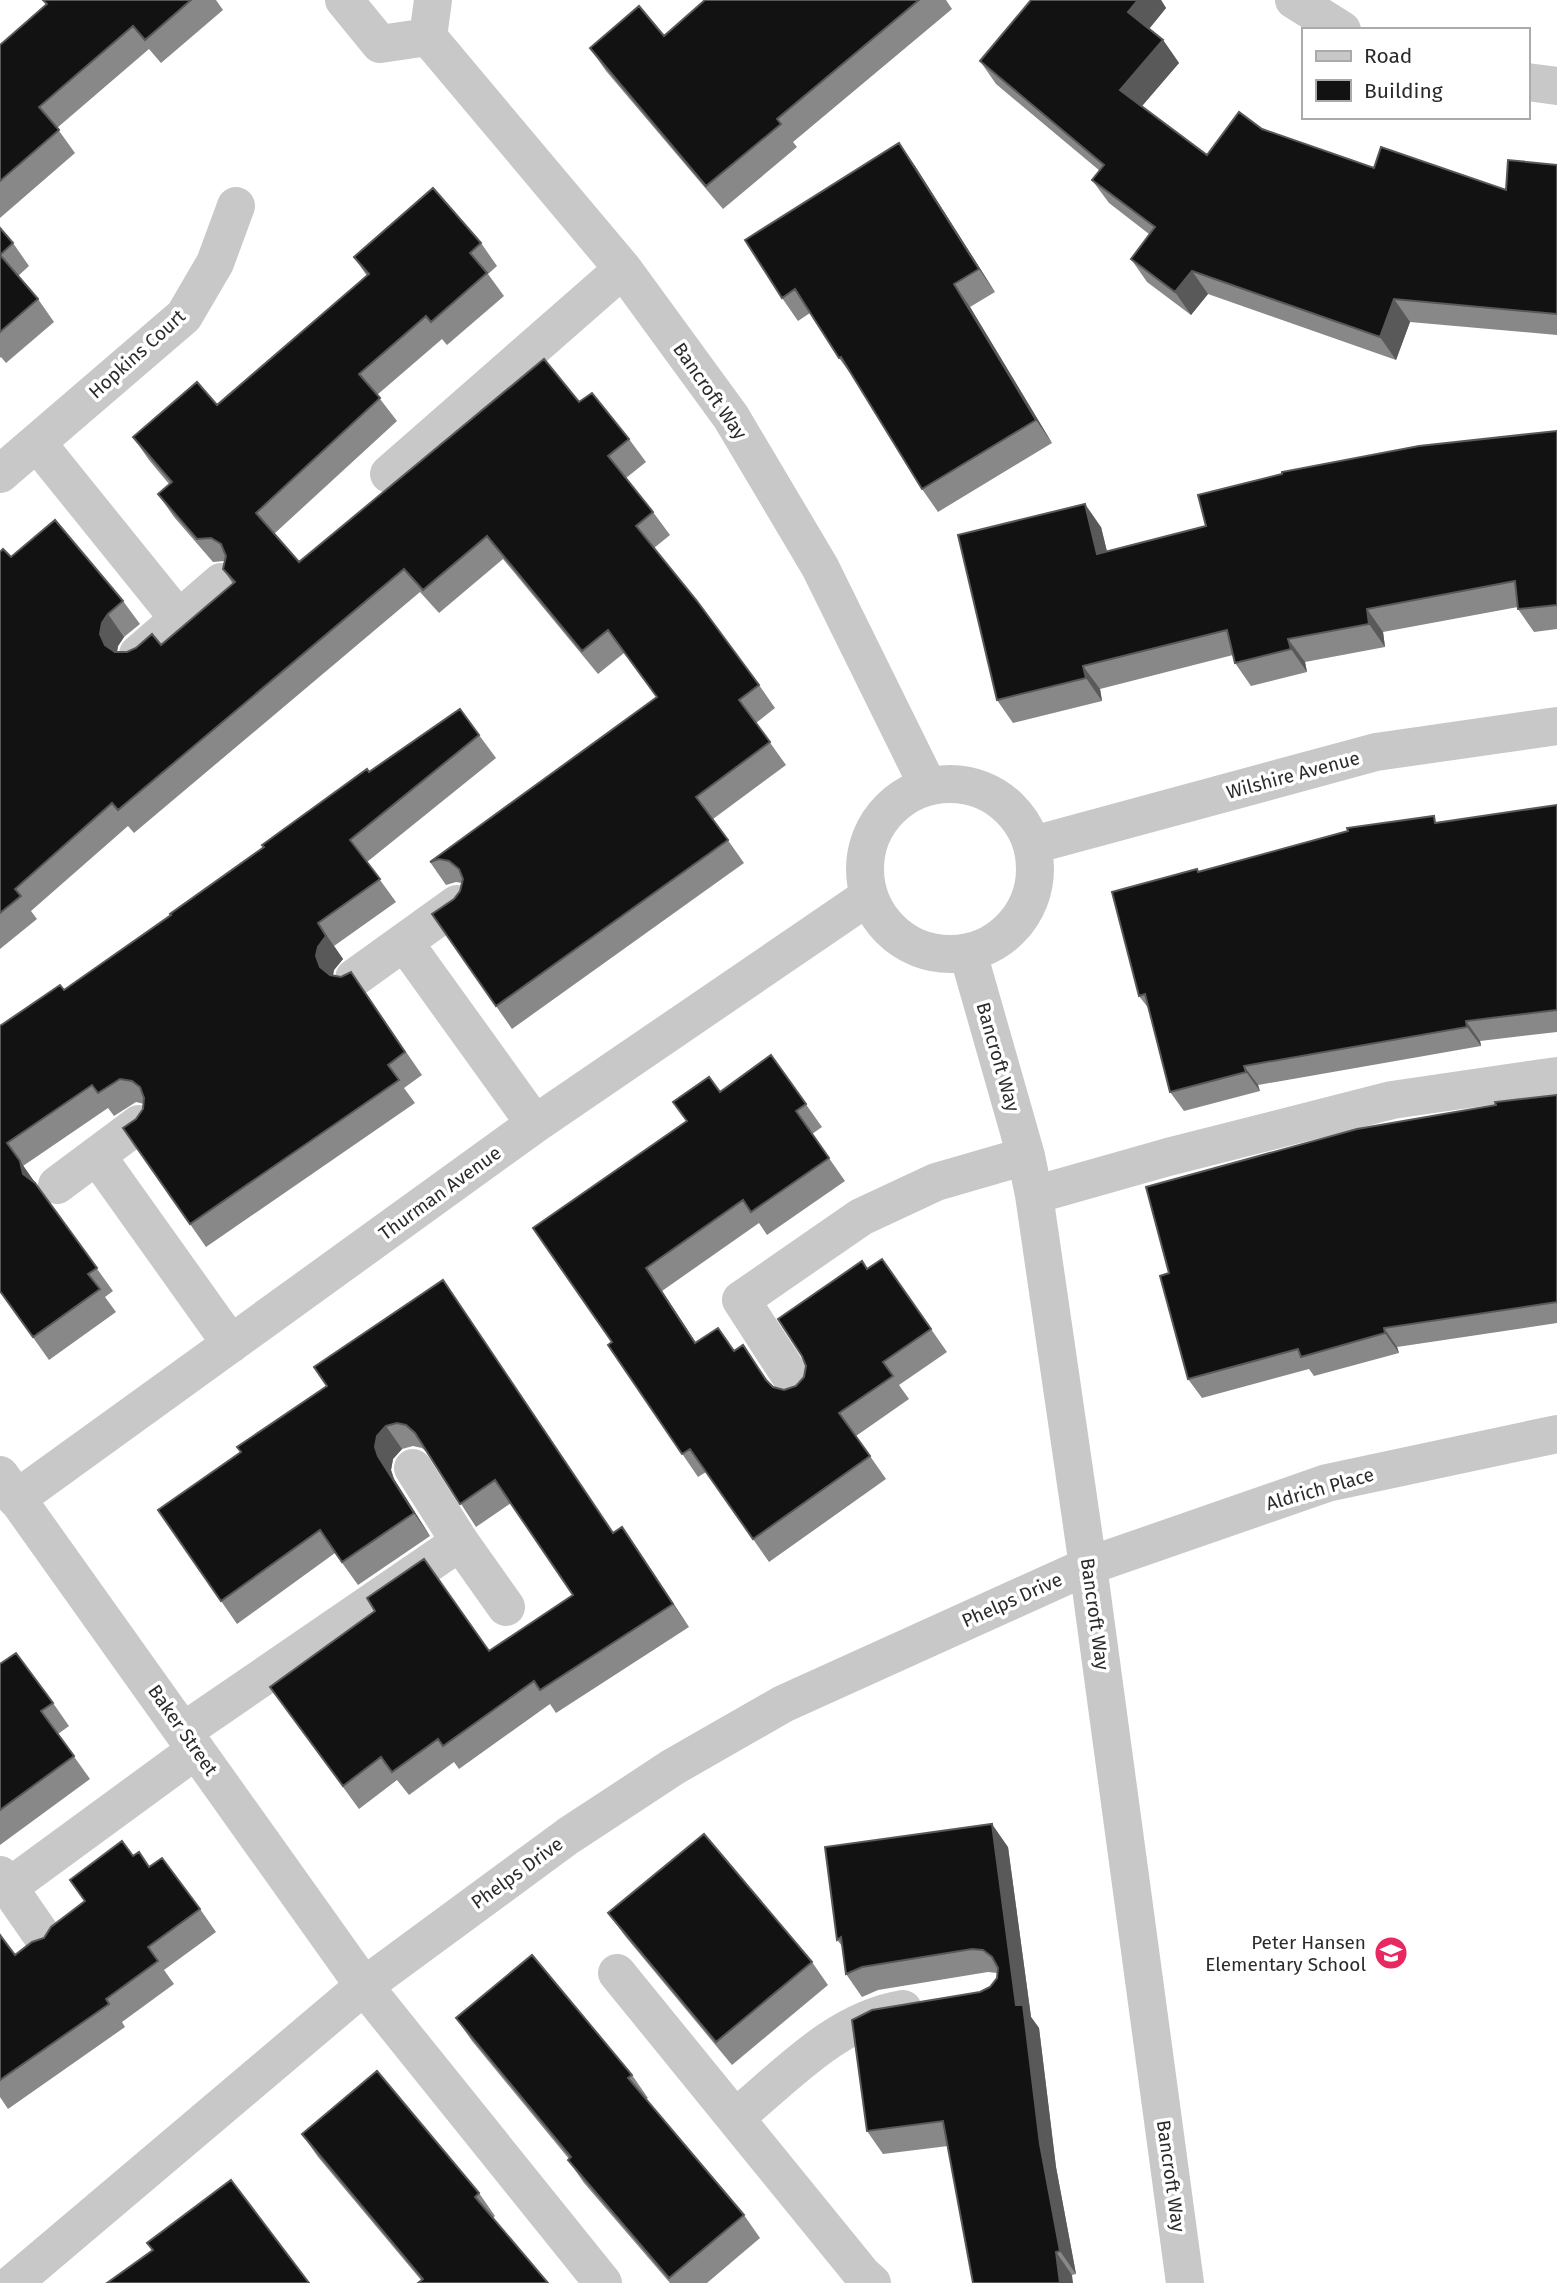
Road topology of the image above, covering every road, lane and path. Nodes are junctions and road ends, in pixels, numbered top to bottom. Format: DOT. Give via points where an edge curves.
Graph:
graph roads {
  1 [pos="344,0"];
  2 [pos="433,0"];
  3 [pos="1294,0"];
  4 [pos="1339,28"];
  5 [pos="428,37"];
  6 [pos="1529,82"];
  7 [pos="1557,86"];
  8 [pos="236,206"];
  9 [pos="623,269"];
  10 [pos="37,443"];
  11 [pos="0,474"];
  12 [pos="389,474"];
  13 [pos="221,582"];
  14 [pos="179,619"];
  15 [pos="138,654"];
  16 [pos="1557,726"];
  17 [pos="928,786"];
  18 [pos="1033,845"];
  19 [pos="869,896"];
  20 [pos="457,904"];
  21 [pos="404,942"];
  22 [pos="968,953"];
  23 [pos="354,978"];
  24 [pos="1557,1076"];
  25 [pos="139,1124"];
  26 [pos="535,1124"];
  27 [pos="97,1156"];
  28 [pos="1026,1156"];
  29 [pos="57,1185"];
  30 [pos="1034,1195"];
  31 [pos="231,1344"];
  32 [pos="800,1391"];
  33 [pos="1557,1434"];
  34 [pos="413,1468"];
  35 [pos="8,1487"];
  36 [pos="460,1542"];
  37 [pos="1088,1566"];
  38 [pos="506,1607"];
  39 [pos="190,1740"];
  40 [pos="4,1881"];
  41 [pos="47,1943"];
  42 [pos="617,1973"];
  43 [pos="364,1986"];
  44 [pos="937,2003"];
  45 [pos="735,2118"];
  46 [pos="863,2280"];
  47 [pos="13,2283"];
  48 [pos="603,2283"];
  49 [pos="1185,2283"];
  1 -- 5 [label="street" via="380,44"];
  2 -- 5 [label="street"];
  3 -- 4 [label="street"];
  5 -- 9 [label="street, Bancroft Way"];
  6 -- 7 [label="street"];
  8 -- 10 [label="street, Hopkins Court" via="215,262 184,316"];
  9 -- 12 [label="street"];
  9 -- 17 [label="street, Bancroft Way" via="731,417 820,567"];
  10 -- 11 [label="street, Hopkins Court"];
  10 -- 14 [label="street"];
  13 -- 14 [label="street"];
  14 -- 15 [label="street"];
  16 -- 18 [label="street, Wilshire Avenue" via="1376,752"];
  17 -- 18 [label="street" via="954,783 981,789 1004,802 1022,822"];
  17 -- 19 [label="street" via="903,799 876,829 864,869"];
  18 -- 22 [label="street" via="1030,901 1016,924 994,943"];
  19 -- 22 [label="street" via="880,918 897,936 943,954"];
  19 -- 26 [label="street, Thurman Avenue"];
  20 -- 21 [label="street"];
  21 -- 23 [label="street"];
  21 -- 26 [label="street"];
  22 -- 28 [label="street, Bancroft Way"];
  24 -- 30 [label="street" via="1392,1100"];
  25 -- 27 [label="street"];
  26 -- 31 [label="street, Thurman Avenue"];
  27 -- 29 [label="street"];
  27 -- 31 [label="street"];
  28 -- 30 [label="street, Bancroft Way"];
  28 -- 32 [label="street" via="936,1182 861,1217 741,1300"];
  30 -- 37 [label="street, Bancroft Way"];
  31 -- 35 [label="street, Thurman Avenue"];
  33 -- 37 [label="street, Aldrich Place" via="1327,1483"];
  34 -- 36 [label="street"];
  35 -- 39 [label="street, Baker Street"];
  36 -- 38 [label="street"];
  36 -- 39 [label="street"];
  37 -- 43 [label="street, Phelps Drive" via="783,1704 673,1767 568,1836"];
  37 -- 49 [label="street, Bancroft Way"];
  39 -- 40 [label="street"];
  39 -- 43 [label="street, Baker Street"];
  40 -- 41 [label="street"];
  42 -- 45 [label="street"];
  43 -- 47 [label="street, Phelps Drive"];
  43 -- 48 [label="street, Baker Street"];
  44 -- 45 [label="street" via="882,2012 843,2030"];
  45 -- 46 [label="street"];
}
